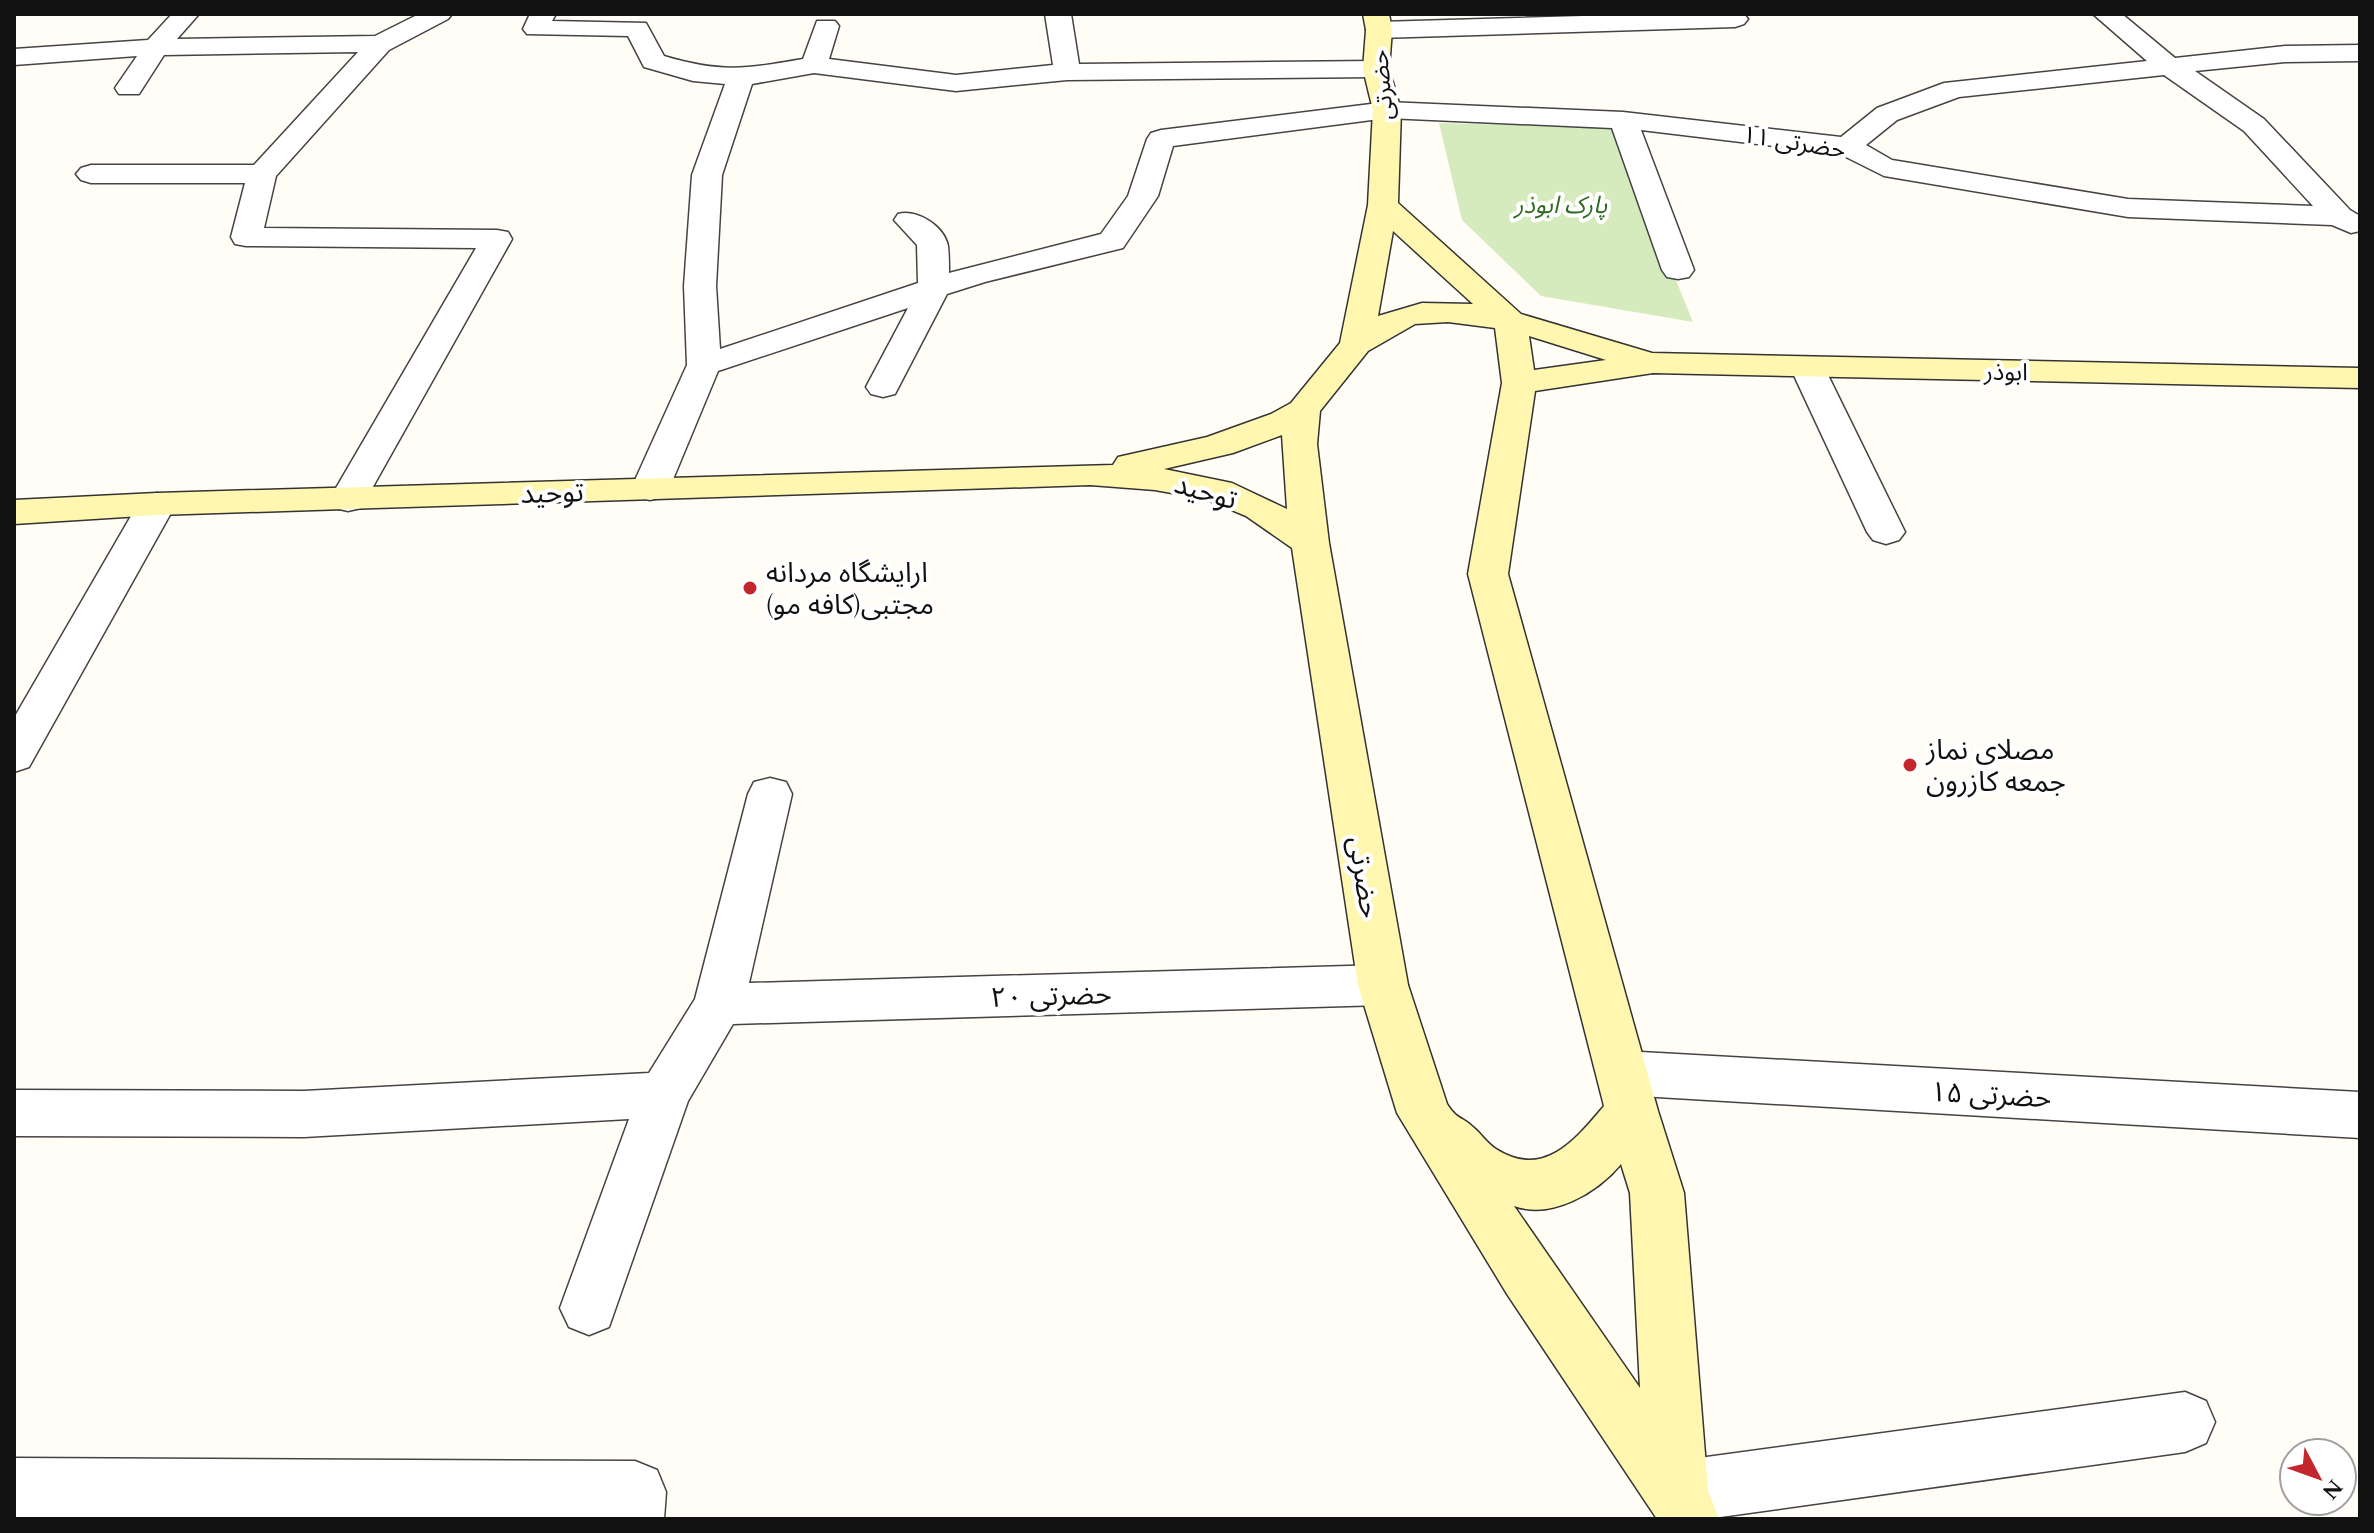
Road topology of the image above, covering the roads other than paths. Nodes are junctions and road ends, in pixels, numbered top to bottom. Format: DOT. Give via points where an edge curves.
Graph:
graph roads {
  1 [pos="186,14"];
  2 [pos="439,14"];
  3 [pos="543,14"];
  4 [pos="1058,14"];
  5 [pos="1731,14"];
  6 [pos="2106,14"];
  7 [pos="1377,22"];
  8 [pos="826,26"];
  9 [pos="380,44"];
  10 [pos="156,47"];
  11 [pos="2360,53"];
  12 [pos="14,57"];
  13 [pos="814,65"];
  14 [pos="2168,65"];
  15 [pos="1376,69"];
  16 [pos="1067,72"];
  17 [pos="741,78"];
  18 [pos="129,88"];
  19 [pos="1387,110"];
  20 [pos="1623,120"];
  21 [pos="1847,146"];
  22 [pos="91,174"];
  23 [pos="262,174"];
  24 [pos="1383,205"];
  25 [pos="909,220"];
  26 [pos="2350,223"];
  27 [pos="1678,270"];
  28 [pos="934,289"];
  29 [pos="1511,322"];
  30 [pos="1356,344"];
  31 [pos="1653,363"];
  32 [pos="704,365"];
  33 [pos="1808,369"];
  34 [pos="2360,378"];
  35 [pos="1519,383"];
  36 [pos="883,387"];
  37 [pos="1303,410"];
  38 [pos="1090,474"];
  39 [pos="650,489"];
  40 [pos="348,500"];
  41 [pos="157,504"];
  42 [pos="14,512"];
  43 [pos="1886,532"];
  44 [pos="1310,543"];
  45 [pos="14,756"];
  46 [pos="770,794"];
  47 [pos="1383,985"];
  48 [pos="719,1004"];
  49 [pos="1627,1092"];
  50 [pos="664,1095"];
  51 [pos="14,1113"];
  52 [pos="1423,1113"];
  53 [pos="2360,1115"];
  54 [pos="589,1308"];
  55 [pos="2185,1422"];
  56 [pos="14,1489"];
  57 [pos="1682,1506"];
  58 [pos="633,1519"];
  1 -- 10 [label="street"];
  2 -- 9 [label="street"];
  3 -- 17 [label="street" via="536,29 637,28 653,61 693,73"];
  4 -- 16 [label="street"];
  5 -- 7 [label="street" via="1735,19"];
  6 -- 14 [label="street"];
  7 -- 15 [label="main road, حضرتی"];
  8 -- 13 [label="street"];
  9 -- 10 [label="street"];
  9 -- 23 [label="street"];
  10 -- 12 [label="street"];
  10 -- 18 [label="street"];
  11 -- 14 [label="street"];
  13 -- 16 [label="street" via="956,83"];
  13 -- 17 [label="street"];
  14 -- 21 [label="street" via="1954,89 1887,114"];
  14 -- 26 [label="street" via="2254,125"];
  15 -- 16 [label="street"];
  15 -- 19 [label="main road, حضرتی"];
  17 -- 32 [label="street" via="707,175 700,286"];
  19 -- 20 [label="street, حضرتی ۱۱"];
  19 -- 24 [label="main road, حضرتی"];
  19 -- 28 [label="street, حضرتی ۱۱" via="1161,139 1143,196 1112,241"];
  20 -- 21 [label="street, حضرتی ۱۱"];
  20 -- 27 [label="street"];
  21 -- 26 [label="street, حضرتی ۱۱" via="1884,167 2128,208"];
  22 -- 23 [label="street"];
  23 -- 40 [label="street" via="246,237 497,239"];
  24 -- 29 [label="main road"];
  24 -- 30 [label="main road, حضرتی"];
  25 -- 28 [label="street" via="932,243"];
  28 -- 32 [label="street"];
  28 -- 36 [label="street"];
  29 -- 30 [label="main road" via="1422,313 1382,325"];
  29 -- 31 [label="main road"];
  29 -- 35 [label="main road"];
  30 -- 37 [label="main road, حضرتی"];
  31 -- 33 [label="main road, ابوذر"];
  31 -- 35 [label="main road"];
  32 -- 39 [label="street"];
  33 -- 34 [label="main road, ابوذر"];
  33 -- 43 [label="street"];
  35 -- 49 [label="main road" via="1488,574"];
  37 -- 38 [label="main road, توحید" via="1253,435"];
  37 -- 44 [label="main road, حضرتی" via="1299,444"];
  38 -- 39 [label="main road, توحید"];
  38 -- 44 [label="main road, توحید" via="1177,480 1223,493 1260,508"];
  39 -- 40 [label="main road, توحید"];
  40 -- 41 [label="main road, توحید"];
  41 -- 42 [label="main road, توحید"];
  41 -- 45 [label="street"];
  44 -- 47 [label="main road, حضرتی"];
  46 -- 48 [label="street"];
  47 -- 48 [label="street, حضرتی ۲۰"];
  47 -- 52 [label="main road, حضرتی"];
  48 -- 50 [label="street"];
  49 -- 52 [label="main road" via="1598,1152 1560,1182 1520,1184 1477,1166"];
  49 -- 53 [label="street, حضرتی ۱۵"];
  49 -- 57 [label="main road" via="1657,1193"];
  50 -- 51 [label="street" via="304,1114"];
  50 -- 54 [label="street"];
  52 -- 57 [label="main road, حضرتی"];
  55 -- 57 [label="street"];
  56 -- 58 [label="street" via="635,1492"];
}
